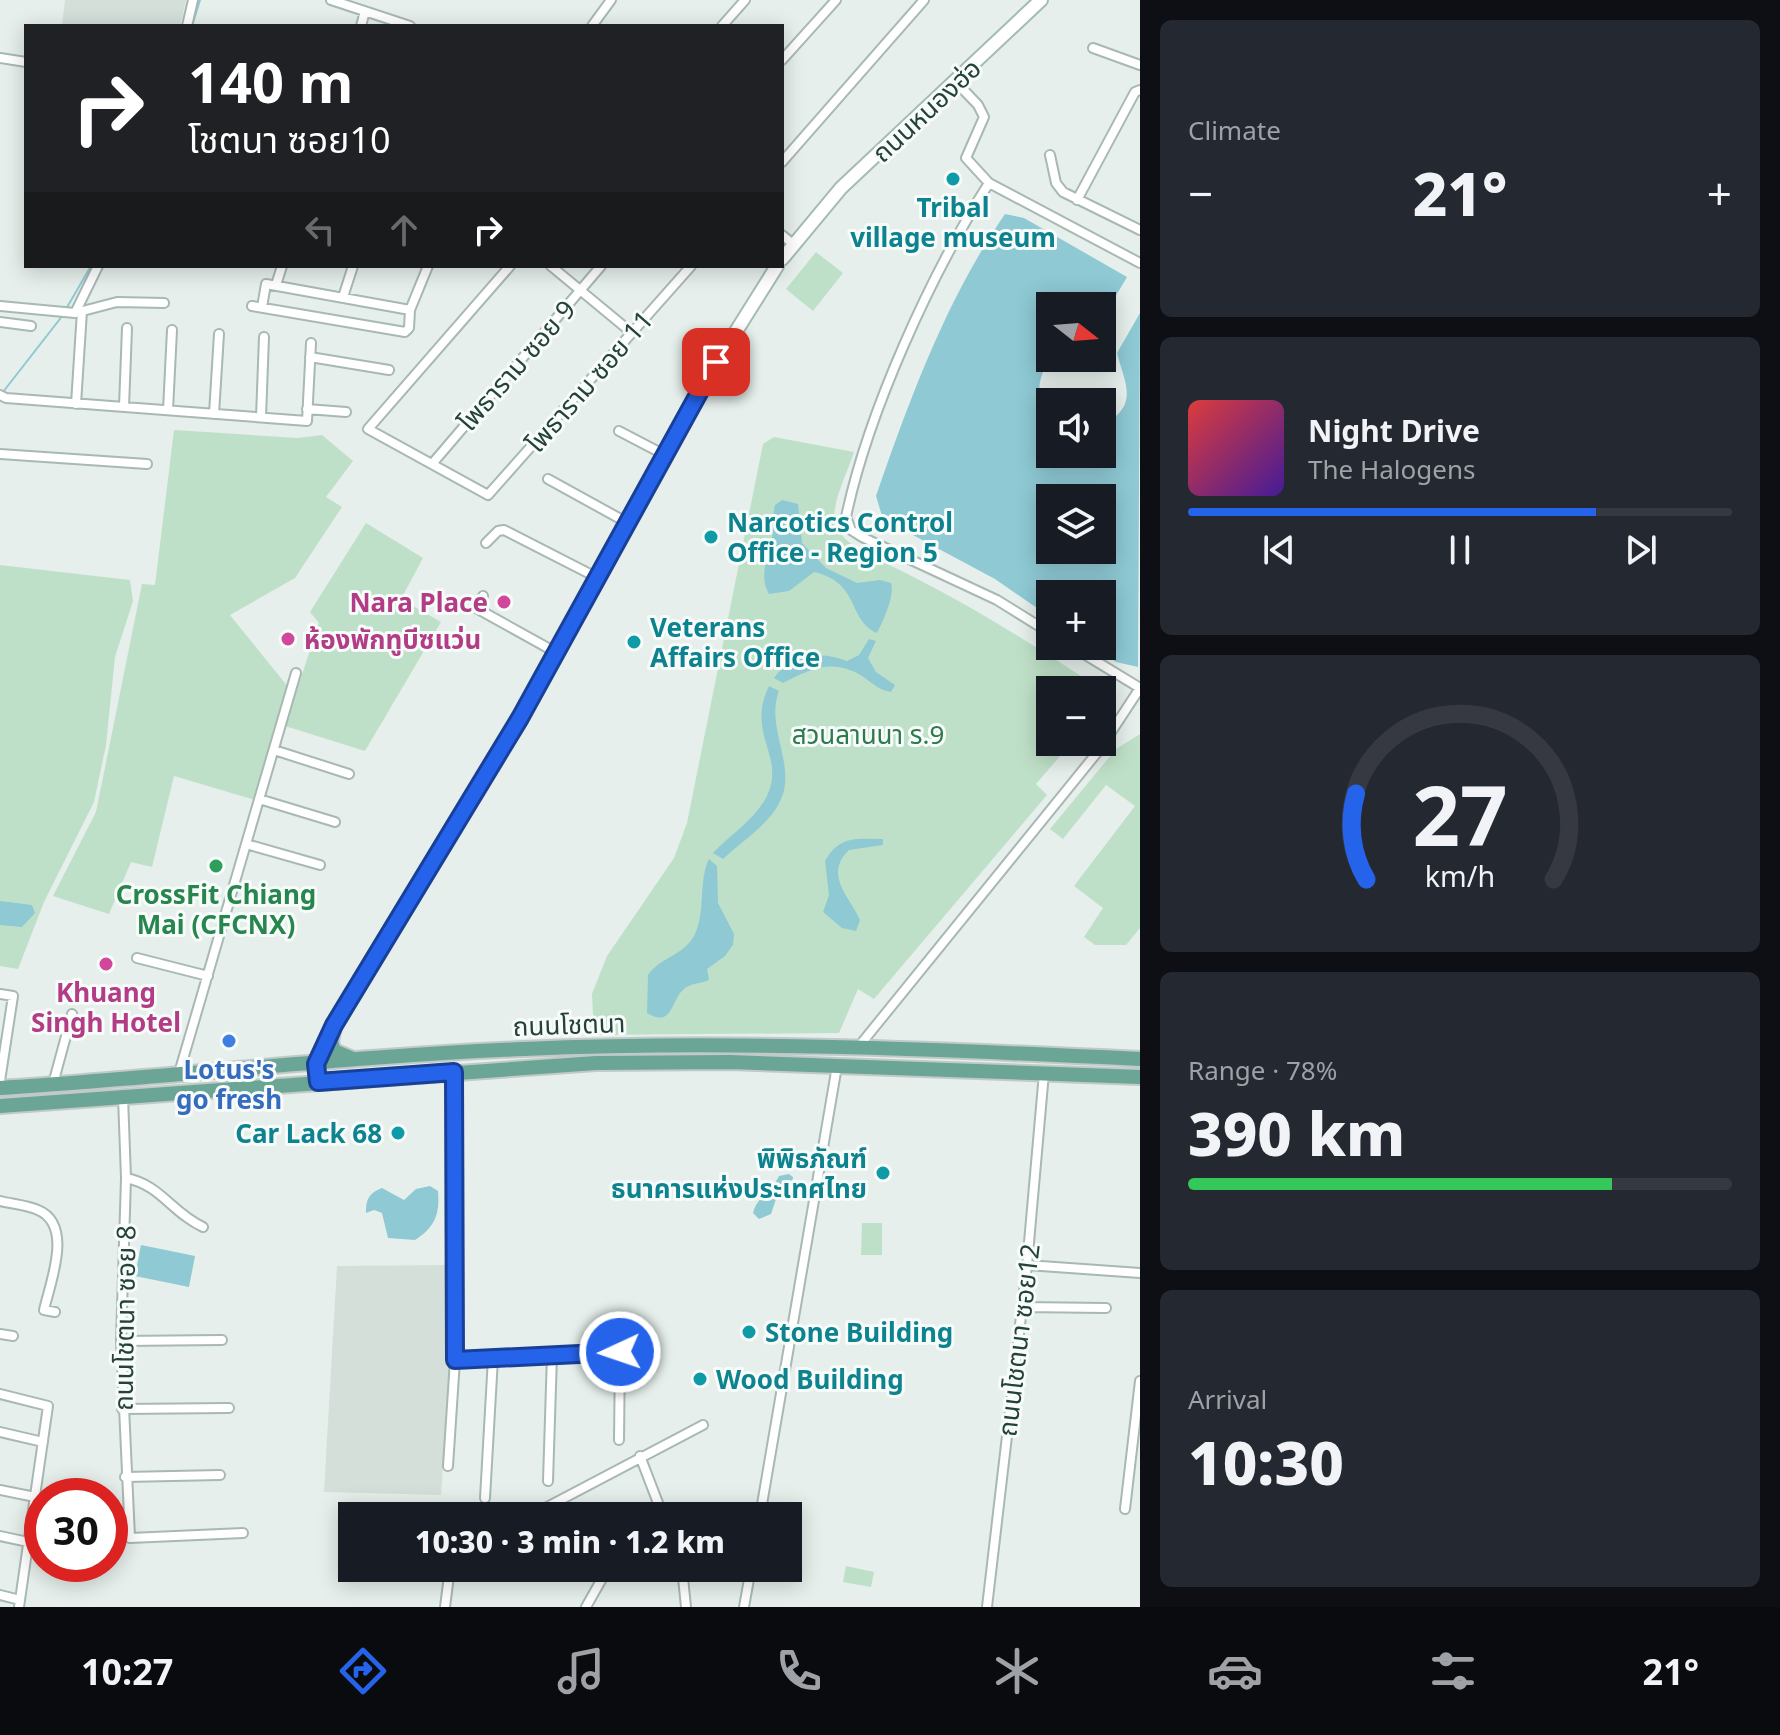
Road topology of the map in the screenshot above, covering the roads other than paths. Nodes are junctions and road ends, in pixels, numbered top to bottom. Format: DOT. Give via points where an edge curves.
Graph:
graph roads {
  1 [pos="193,0"];
  2 [pos="331,0"];
  3 [pos="611,0"];
  4 [pos="745,0"];
  5 [pos="836,0"];
  6 [pos="924,0"];
  7 [pos="1041,0"];
  8 [pos="365,11"];
  9 [pos="187,24"];
  10 [pos="362,24"];
  11 [pos="404,24"];
  12 [pos="593,24"];
  13 [pos="724,24"];
  14 [pos="1093,48"];
  15 [pos="0,58"];
  16 [pos="784,58"];
  17 [pos="24,62"];
  18 [pos="1140,65"];
  19 [pos="956,82"];
  20 [pos="1140,90"];
  21 [pos="1050,155"];
  22 [pos="784,160"];
  23 [pos="989,183"];
  24 [pos="1077,200"];
  25 [pos="1140,230"];
  26 [pos="787,240"];
  27 [pos="1140,263"];
  28 [pos="97,268"];
  29 [pos="281,268"];
  30 [pos="352,268"];
  31 [pos="427,268"];
  32 [pos="508,268"];
  33 [pos="553,268"];
  34 [pos="599,268"];
  35 [pos="689,268"];
  36 [pos="776,268"];
  37 [pos="276,285"];
  38 [pos="580,290"];
  39 [pos="343,297"];
  40 [pos="164,303"];
  41 [pos="0,306"];
  42 [pos="410,310"];
  43 [pos="78,312"];
  44 [pos="0,322"];
  45 [pos="31,326"];
  46 [pos="127,328"];
  47 [pos="172,330"];
  48 [pos="632,333"];
  49 [pos="219,334"];
  50 [pos="264,337"];
  51 [pos="311,343"];
  52 [pos="310,357"];
  53 [pos="389,370"];
  54 [pos="3,397"];
  55 [pos="76,404"];
  56 [pos="124,407"];
  57 [pos="307,409"];
  58 [pos="168,410"];
  59 [pos="346,412"];
  60 [pos="214,414"];
  61 [pos="261,417"];
  62 [pos="619,431"];
  63 [pos="0,454"];
  64 [pos="663,454"];
  65 [pos="147,464"];
  66 [pos="432,464"];
  67 [pos="548,479"];
  68 [pos="626,522"];
  69 [pos="486,543"];
  70 [pos="596,577"];
  71 [pos="483,596"];
  72 [pos="1036,624"];
  73 [pos="557,653"];
  74 [pos="1094,660"];
  75 [pos="296,673"];
  76 [pos="1140,688"];
  77 [pos="274,750"];
  78 [pos="349,774"];
  79 [pos="259,799"];
  80 [pos="335,822"];
  81 [pos="246,844"];
  82 [pos="320,865"];
  83 [pos="137,958"];
  84 [pos="208,976"];
  85 [pos="0,994"];
  86 [pos="72,1014"];
  87 [pos="334,1025"];
  88 [pos="860,1045"];
  89 [pos="524,1049"];
  90 [pos="1140,1059"];
  91 [pos="359,1060"];
  92 [pos="316,1064"];
  93 [pos="838,1065"];
  94 [pos="525,1066"];
  95 [pos="454,1072"];
  96 [pos="1044,1072"];
  97 [pos="179,1073"];
  98 [pos="1140,1077"];
  99 [pos="0,1081"];
  100 [pos="318,1082"];
  101 [pos="53,1084"];
  102 [pos="0,1088"];
  103 [pos="123,1097"];
  104 [pos="0,1106"];
  105 [pos="126,1178"];
  106 [pos="0,1201"];
  107 [pos="203,1227"];
  108 [pos="1027,1265"];
  109 [pos="1140,1273"];
  110 [pos="1022,1307"];
  111 [pos="1106,1308"];
  112 [pos="55,1312"];
  113 [pos="620,1322"];
  114 [pos="0,1334"];
  115 [pos="13,1336"];
  116 [pos="222,1340"];
  117 [pos="121,1341"];
  118 [pos="620,1352"];
  119 [pos="552,1355"];
  120 [pos="493,1358"];
  121 [pos="455,1360"];
  122 [pos="1140,1381"];
  123 [pos="0,1394"];
  124 [pos="229,1408"];
  125 [pos="122,1409"];
  126 [pos="1138,1415"];
  127 [pos="703,1425"];
  128 [pos="0,1432"];
  129 [pos="619,1440"];
  130 [pos="43,1442"];
  131 [pos="640,1456"];
  132 [pos="448,1466"];
  133 [pos="220,1475"];
  134 [pos="125,1477"];
  135 [pos="38,1478"];
  136 [pos="548,1481"];
  137 [pos="0,1490"];
  138 [pos="24,1495"];
  139 [pos="485,1498"];
  140 [pos="556,1502"];
  141 [pos="658,1502"];
  142 [pos="762,1502"];
  143 [pos="1125,1509"];
  144 [pos="243,1533"];
  145 [pos="0,1536"];
  146 [pos="24,1541"];
  147 [pos="24,1569"];
  148 [pos="448,1582"];
  149 [pos="600,1582"];
  150 [pos="683,1582"];
  151 [pos="748,1582"];
  152 [pos="0,1595"];
  153 [pos="19,1603"];
  154 [pos="445,1607"];
  155 [pos="586,1607"];
  156 [pos="686,1607"];
  157 [pos="744,1607"];
  158 [pos="987,1607"];
  1 -- 9 [label="street"];
  2 -- 8 [label="street"];
  3 -- 12 [label="street"];
  4 -- 13 [label="street"];
  5 -- 16 [label="street"];
  6 -- 22 [label="street"];
  7 -- 19 [label="main road, ถนนหนองฮ่อ"];
  8 -- 10 [label="street"];
  8 -- 11 [label="street"];
  14 -- 18 [label="street"];
  15 -- 17 [label="street"];
  19 -- 23 [label="street" via="984,117 966,153"];
  19 -- 26 [label="main road, ถนนหนองฮ่อ"];
  20 -- 24 [label="street" via="1105,143"];
  21 -- 24 [label="street" via="1056,183"];
  23 -- 27 [label="street"];
  23 -- 72 [label="street" via="937,273 875,423 846,517 851,530 862,537 997,600"];
  24 -- 25 [label="street"];
  28 -- 43 [label="street"];
  29 -- 37 [label="street"];
  30 -- 39 [label="street"];
  31 -- 42 [label="street"];
  32 -- 66 [label="street" via="368,429"];
  33 -- 38 [label="street"];
  34 -- 38 [label="street, โพธาราม ซอย 9"];
  35 -- 48 [label="street, โพธาราม ซอย 11"];
  36 -- 64 [label="main road"];
  37 -- 39 [label="street"];
  37 -- 42 [label="street" via="266,284 257,307 402,332 409,328"];
  38 -- 48 [label="street"];
  38 -- 66 [label="street, โพธาราม ซอย 9"];
  39 -- 42 [label="street"];
  40 -- 43 [label="street" via="117,302"];
  41 -- 43 [label="street"];
  43 -- 55 [label="street"];
  44 -- 45 [label="street"];
  46 -- 56 [label="street"];
  47 -- 58 [label="street"];
  48 -- 66 [label="street, โพธาราม ซอย 11" via="488,495"];
  49 -- 60 [label="street"];
  50 -- 61 [label="street"];
  51 -- 52 [label="street"];
  52 -- 53 [label="street"];
  52 -- 57 [label="street"];
  54 -- 55 [label="street"];
  55 -- 56 [label="street"];
  56 -- 58 [label="street"];
  57 -- 59 [label="street"];
  57 -- 61 [label="street" via="307,421"];
  58 -- 60 [label="street"];
  60 -- 61 [label="street"];
  62 -- 64 [label="street"];
  63 -- 65 [label="street"];
  64 -- 68 [label="main road"];
  67 -- 68 [label="street"];
  68 -- 70 [label="main road"];
  69 -- 70 [label="street" via="504,530"];
  70 -- 73 [label="main road"];
  71 -- 73 [label="street" via="476,608"];
  73 -- 87 [label="main road"];
  74 -- 76 [label="street"];
  75 -- 77 [label="street"];
  76 -- 88 [label="street" via="1100,749"];
  77 -- 78 [label="street"];
  77 -- 79 [label="street"];
  79 -- 80 [label="street"];
  79 -- 81 [label="street"];
  81 -- 82 [label="street"];
  81 -- 84 [label="street"];
  83 -- 84 [label="street"];
  84 -- 97 [label="street"];
  85 -- 99 [label="street" via="13,996"];
  86 -- 101 [label="street"];
  87 -- 91 [label="main road" via="334,1051"];
  87 -- 92 [label="main road"];
  88 -- 89 [label="main road, ถนนโชตนา"];
  88 -- 90 [label="main road, ถนนโชตนา"];
  89 -- 91 [label="main road, ถนนโชตนา"];
  89 -- 94 [label="main road"];
  91 -- 92 [label="main road, ถนนโชตนา"];
  92 -- 97 [label="main road, ถนนโชตนา"];
  92 -- 100 [label="main road"];
  93 -- 94 [label="main road, ถนนโชตนา"];
  93 -- 96 [label="main road, ถนนโชตนา"];
  93 -- 142 [label="street"];
  94 -- 95 [label="main road, ถนนโชตนา"];
  95 -- 100 [label="main road, ถนนโชตนา"];
  95 -- 121 [label="street"];
  96 -- 98 [label="main road, ถนนโชตนา"];
  96 -- 108 [label="street, ถนนโชตนา ซอย12"];
  97 -- 101 [label="main road, ถนนโชตนา"];
  100 -- 103 [label="main road, ถนนโชตนา"];
  101 -- 102 [label="main road, ถนนโชตนา"];
  103 -- 104 [label="main road, ถนนโชตนา"];
  103 -- 105 [label="street, ถนนโชตนา ซอย 8"];
  105 -- 107 [label="street" via="147,1182 185,1219"];
  105 -- 117 [label="street, ถนนโชตนา ซอย 8"];
  106 -- 112 [label="street" via="39,1210 53,1223 57,1252 44,1310"];
  108 -- 109 [label="street"];
  108 -- 110 [label="street, ถนนโชตนา ซอย12"];
  110 -- 111 [label="street"];
  110 -- 158 [label="street, ถนนโชตนา ซอย12"];
  113 -- 118 [label="street"];
  114 -- 115 [label="street"];
  116 -- 117 [label="street"];
  117 -- 125 [label="street, ถนนโชตนา ซอย 8"];
  118 -- 119 [label="street"];
  118 -- 129 [label="street"];
  119 -- 120 [label="street"];
  119 -- 136 [label="street"];
  120 -- 121 [label="street"];
  120 -- 139 [label="street"];
  121 -- 132 [label="street"];
  122 -- 126 [label="street"];
  123 -- 130 [label="street" via="48,1406"];
  124 -- 125 [label="street"];
  125 -- 134 [label="street, ถนนโชตนา ซอย 8"];
  126 -- 143 [label="street"];
  127 -- 131 [label="street"];
  128 -- 130 [label="street"];
  130 -- 135 [label="street"];
  131 -- 140 [label="street"];
  131 -- 141 [label="street"];
  133 -- 134 [label="street"];
  134 -- 144 [label="street, ถนนโชตนา ซอย 8" via="130,1538"];
  137 -- 138 [label="street"];
  145 -- 146 [label="street"];
  147 -- 153 [label="street"];
  148 -- 154 [label="street"];
  149 -- 155 [label="street"];
  150 -- 156 [label="street"];
  151 -- 157 [label="street"];
  152 -- 153 [label="street"];
}
